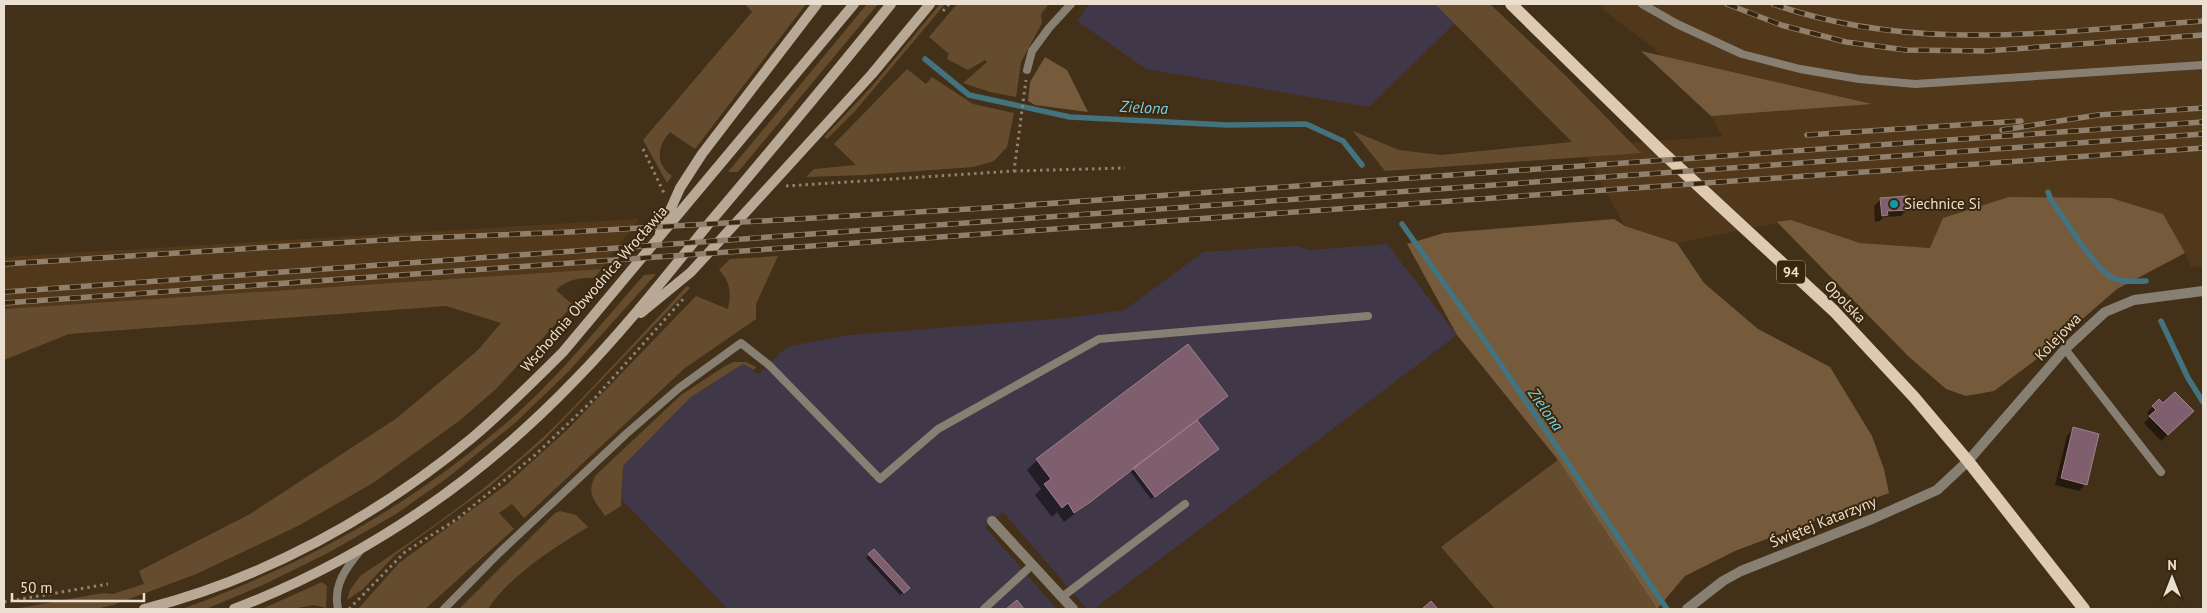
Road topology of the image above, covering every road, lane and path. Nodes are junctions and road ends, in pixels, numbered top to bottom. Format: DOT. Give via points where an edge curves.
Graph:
graph roads {
  1 [pos="817,4"];
  2 [pos="854,4"];
  3 [pos="891,4"];
  4 [pos="930,4"];
  5 [pos="1071,4"];
  6 [pos="1511,4"];
  7 [pos="1642,4"];
  8 [pos="2203,65"];
  9 [pos="1027,70"];
  10 [pos="643,149"];
  11 [pos="1125,168"];
  12 [pos="1014,171"];
  13 [pos="781,187"];
  14 [pos="668,201"];
  15 [pos="654,245"];
  16 [pos="2203,291"];
  17 [pos="689,292"];
  18 [pos="1368,316"];
  19 [pos="627,322"];
  20 [pos="2066,349"];
  21 [pos="1968,461"];
  22 [pos="2161,472"];
  23 [pos="1185,504"];
  24 [pos="992,521"];
  25 [pos="361,549"];
  26 [pos="1032,566"];
  27 [pos="108,584"];
  28 [pos="1062,597"];
  29 [pos="4,602"];
  30 [pos="144,609"];
  31 [pos="234,609"];
  32 [pos="338,609"];
  33 [pos="349,609"];
  34 [pos="444,609"];
  35 [pos="984,609"];
  36 [pos="1073,609"];
  37 [pos="1687,609"];
  38 [pos="2084,609"];
  1 -- 15 [label="main road" via="713,138 688,175"];
  2 -- 15 [label="main road, Wschodnia Obwodnica Wrocławia"];
  3 -- 19 [label="main road"];
  4 -- 19 [label="main road" via="872,74 691,272"];
  5 -- 9 [label="lane" via="1032,51"];
  6 -- 21 [label="main road, Opolska / 94" via="1662,152 1834,311"];
  7 -- 8 [label="lane" via="1742,54 1800,69 1859,79 1915,84"];
  9 -- 12 [label="path"];
  10 -- 14 [label="path"];
  11 -- 12 [label="path"];
  12 -- 13 [label="path"];
  15 -- 30 [label="main road, Wschodnia Obwodnica Wrocławia" via="564,352 522,394 472,438 383,504 262,567 188,597"];
  16 -- 20 [label="street, Kolejowa" via="2134,300 2105,312"];
  17 -- 33 [label="path" via="594,398 541,448 457,518 405,552"];
  18 -- 34 [label="lane" via="1099,338 938,429 880,479 769,365 741,343 679,388 626,434"];
  19 -- 25 [label="main road" via="576,379 496,455 422,511"];
  20 -- 21 [label="street, Kolejowa"];
  20 -- 22 [label="lane"];
  21 -- 37 [label="street, Świętej Katarzyny" via="1937,490 1741,571"];
  21 -- 38 [label="main road, Opolska / 94"];
  23 -- 28 [label="lane"];
  24 -- 26 [label="street"];
  25 -- 31 [label="main road" via="275,593"];
  25 -- 32 [label="lane" via="340,582 335,596"];
  26 -- 28 [label="street"];
  26 -- 35 [label="lane"];
  27 -- 29 [label="path"];
  28 -- 36 [label="street"];
}
